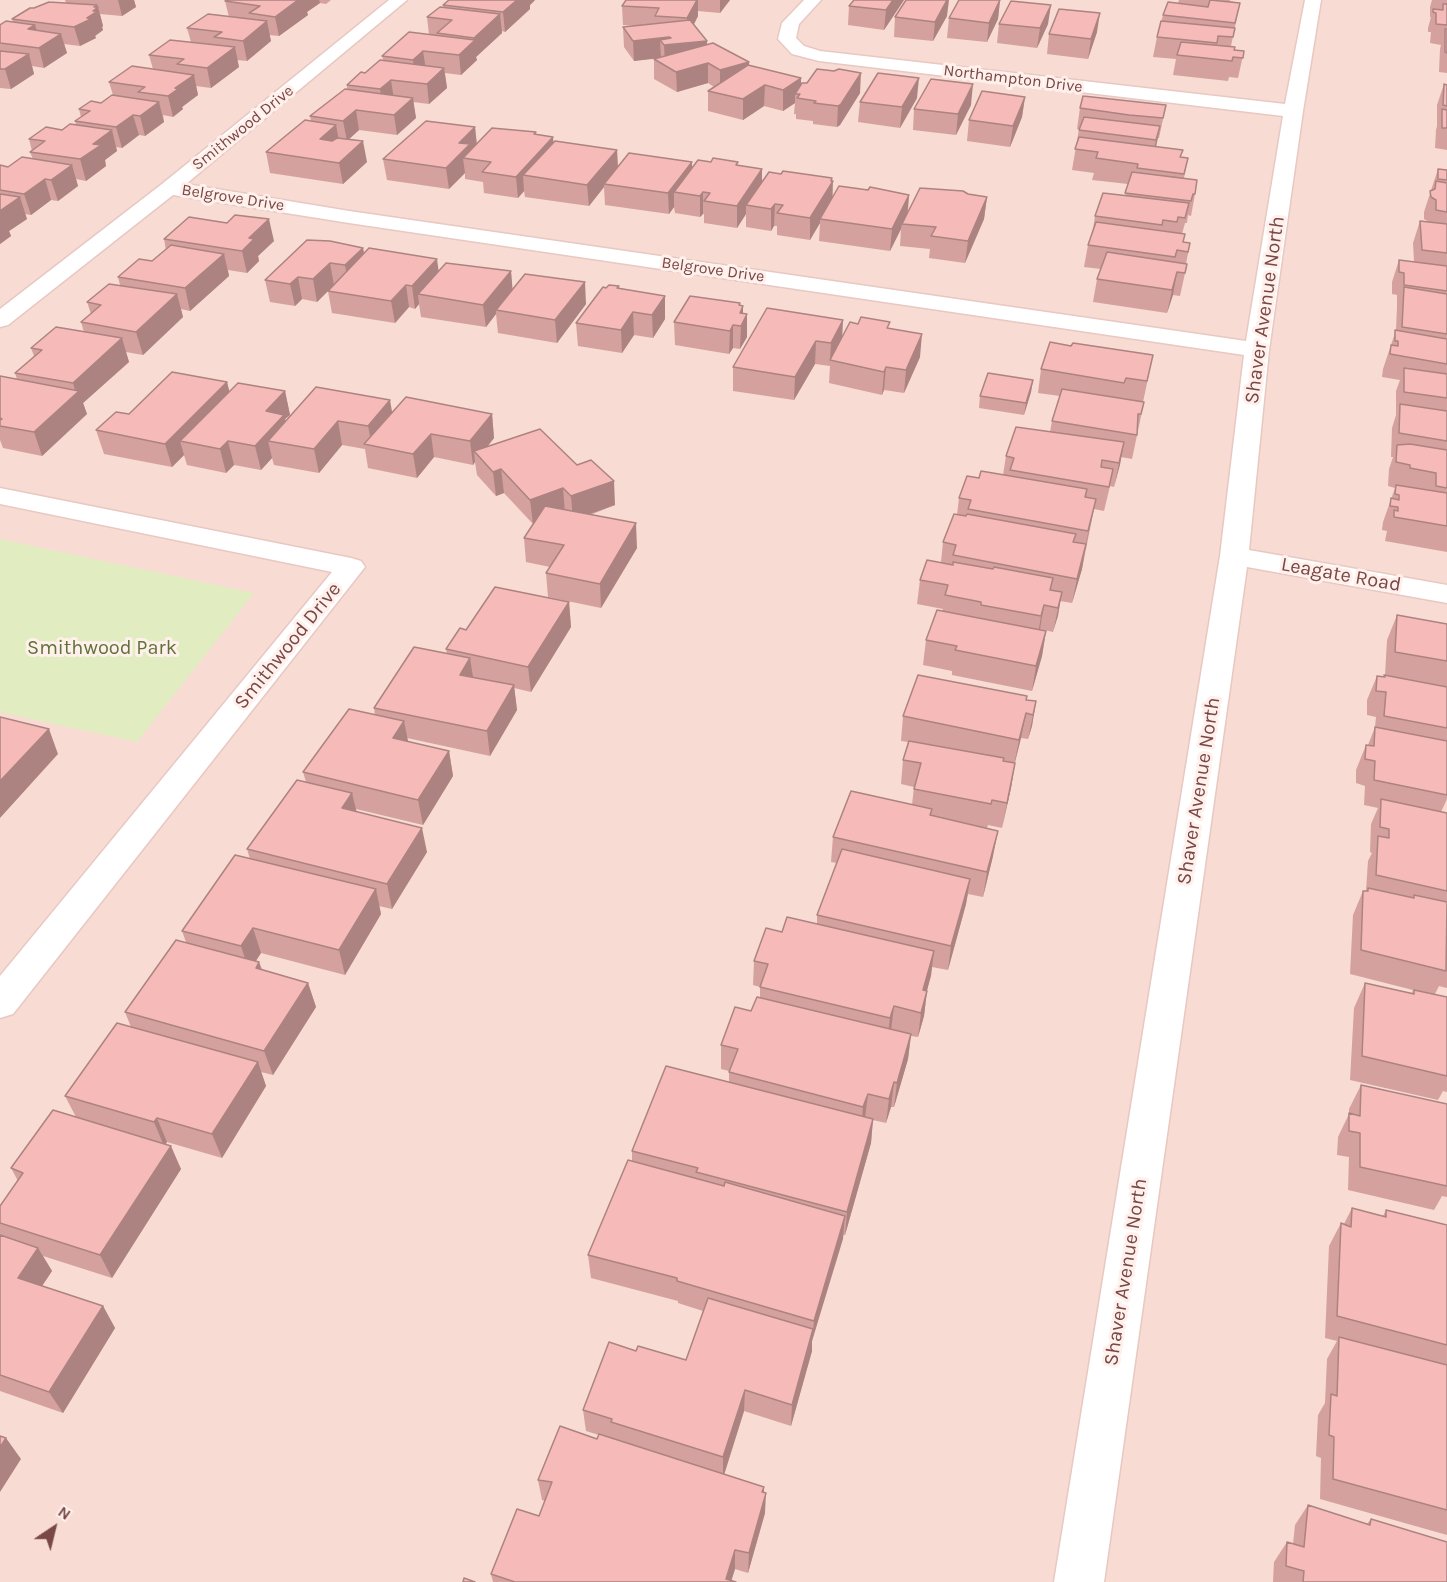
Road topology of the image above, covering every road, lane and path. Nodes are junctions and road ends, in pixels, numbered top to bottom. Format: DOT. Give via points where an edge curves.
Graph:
graph roads {
  1 [pos="399,0"];
  2 [pos="813,0"];
  3 [pos="1313,0"];
  4 [pos="1293,111"];
  5 [pos="169,188"];
  6 [pos="0,320"];
  7 [pos="1257,350"];
  8 [pos="0,496"];
  9 [pos="1234,556"];
  10 [pos="1447,594"];
  11 [pos="0,1004"];
  12 [pos="1079,1582"];
  1 -- 5 [label="street, Smithwood Drive"];
  2 -- 4 [label="street, Northampton Drive" via="791,23 787,39 798,50 819,56"];
  3 -- 4 [label="street, Shaver Avenue North"];
  4 -- 7 [label="street, Shaver Avenue North"];
  5 -- 6 [label="street, Smithwood Drive"];
  5 -- 7 [label="street, Belgrove Drive"];
  7 -- 9 [label="street, Shaver Avenue North"];
  8 -- 11 [label="street, Smithwood Drive" via="351,567"];
  9 -- 10 [label="street, Leagate Road"];
  9 -- 12 [label="street, Shaver Avenue North"];
}
